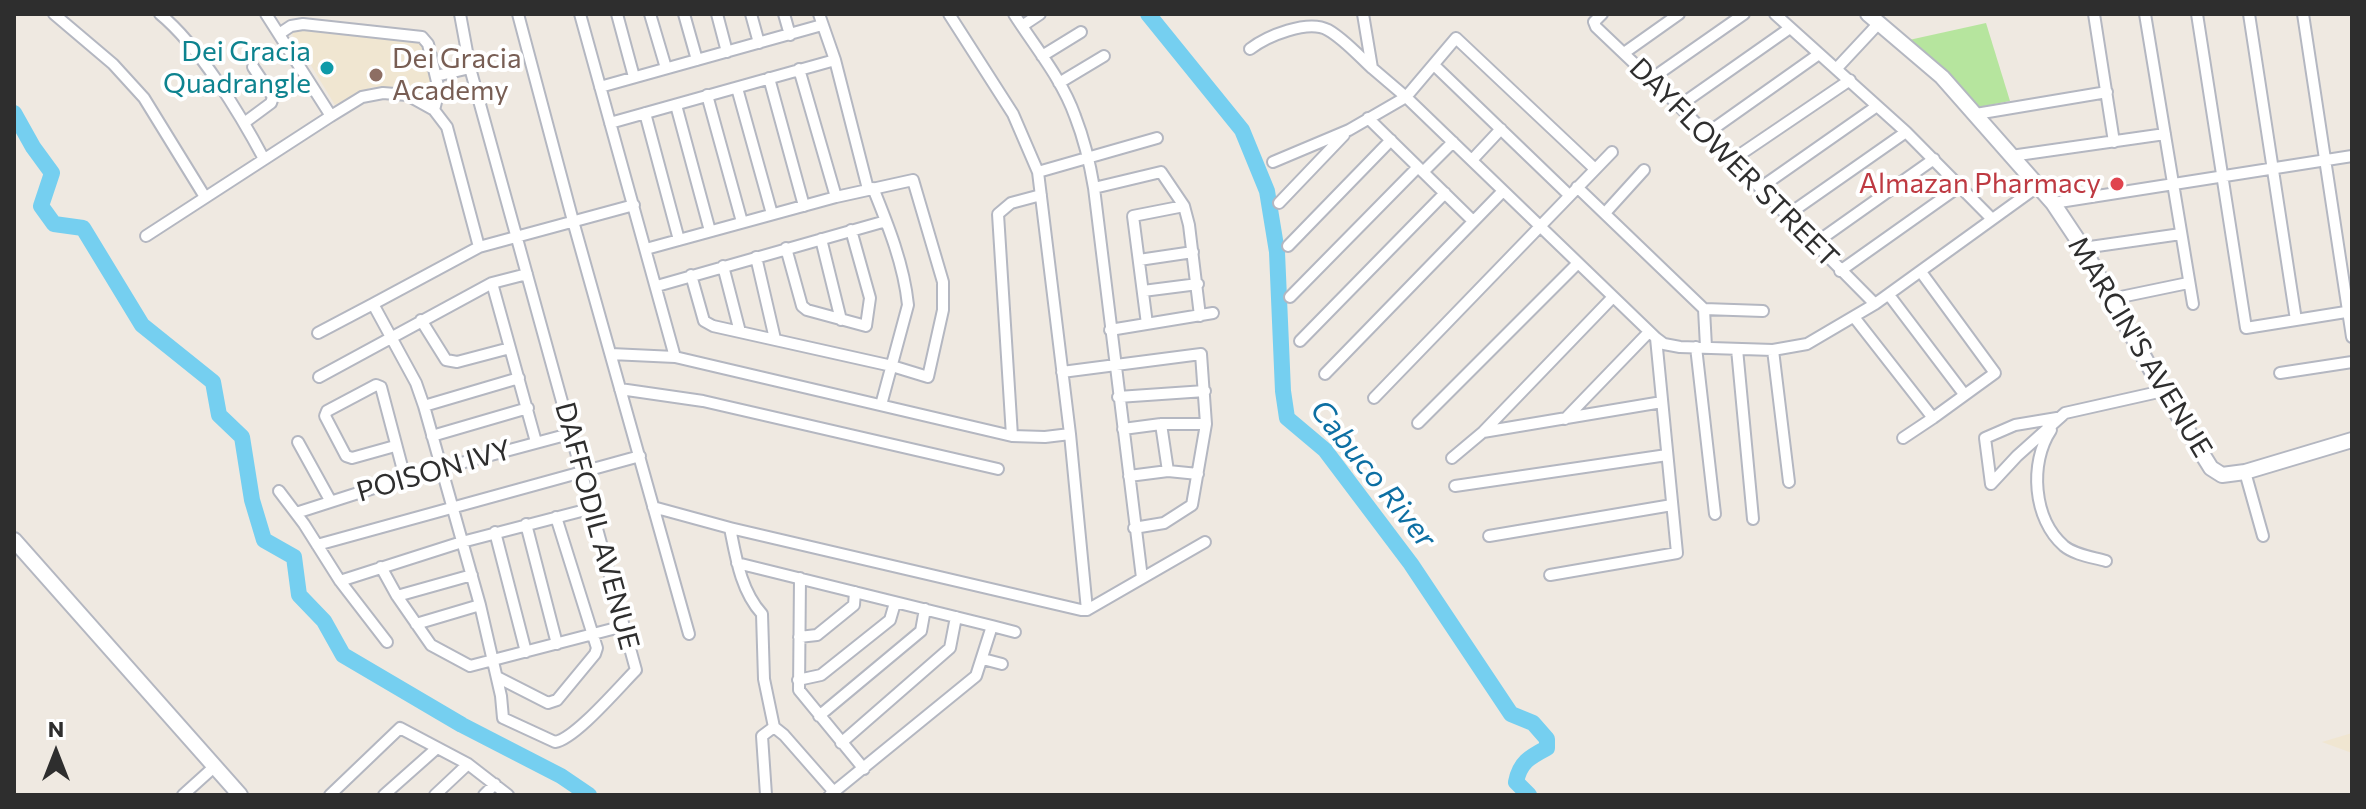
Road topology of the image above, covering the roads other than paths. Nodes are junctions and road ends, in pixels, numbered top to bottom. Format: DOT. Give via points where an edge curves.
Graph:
graph roads {
  1 [pos="54,14"];
  2 [pos="160,14"];
  3 [pos="266,14"];
  4 [pos="460,14"];
  5 [pos="518,14"];
  6 [pos="580,14"];
  7 [pos="617,14"];
  8 [pos="650,14"];
  9 [pos="684,14"];
  10 [pos="717,14"];
  11 [pos="751,14"];
  12 [pos="784,14"];
  13 [pos="949,14"];
  14 [pos="1014,14"];
  15 [pos="1040,14"];
  16 [pos="1363,14"];
  17 [pos="1679,14"];
  18 [pos="1744,14"];
  19 [pos="1775,14"];
  20 [pos="2094,14"];
  21 [pos="2145,14"];
  22 [pos="2197,14"];
  23 [pos="2249,14"];
  24 [pos="2303,14"];
  25 [pos="1598,18"];
  26 [pos="1874,18"];
  27 [pos="820,20"];
  28 [pos="1022,26"];
  29 [pos="1790,28"];
  30 [pos="1081,32"];
  31 [pos="279,34"];
  32 [pos="790,35"];
  33 [pos="759,43"];
  34 [pos="1250,49"];
  35 [pos="727,52"];
  36 [pos="1624,53"];
  37 [pos="1819,54"];
  38 [pos="1042,56"];
  39 [pos="1104,56"];
  40 [pos="697,60"];
  41 [pos="835,60"];
  42 [pos="1434,65"];
  43 [pos="253,67"];
  44 [pos="470,68"];
  45 [pos="666,68"];
  46 [pos="1372,68"];
  47 [pos="1837,68"];
  48 [pos="799,69"];
  49 [pos="436,76"];
  50 [pos="634,77"];
  51 [pos="769,78"];
  52 [pos="1651,79"];
  53 [pos="1850,80"];
  54 [pos="1059,83"];
  55 [pos="600,87"];
  56 [pos="737,88"];
  57 [pos="2107,92"];
  58 [pos="707,95"];
  59 [pos="1406,97"];
  60 [pos="676,105"];
  61 [pos="1679,106"];
  62 [pos="1877,106"];
  63 [pos="434,110"];
  64 [pos="645,113"];
  65 [pos="1976,114"];
  66 [pos="331,116"];
  67 [pos="1368,118"];
  68 [pos="244,123"];
  69 [pos="610,123"];
  70 [pos="1501,129"];
  71 [pos="1349,130"];
  72 [pos="1906,132"];
  73 [pos="1706,134"];
  74 [pos="2165,134"];
  75 [pos="1157,138"];
  76 [pos="1391,140"];
  77 [pos="1453,142"];
  78 [pos="2114,142"];
  79 [pos="1612,152"];
  80 [pos="2011,156"];
  81 [pos="2352,156"];
  82 [pos="1088,157"];
  83 [pos="264,159"];
  84 [pos="1934,159"];
  85 [pos="1472,160"];
  86 [pos="1732,160"];
  87 [pos="2324,160"];
  88 [pos="1273,162"];
  89 [pos="2274,168"];
  90 [pos="1421,169"];
  91 [pos="1595,169"];
  92 [pos="1644,170"];
  93 [pos="1038,172"];
  94 [pos="2223,176"];
  95 [pos="2172,184"];
  96 [pos="1960,186"];
  97 [pos="2037,187"];
  98 [pos="871,188"];
  99 [pos="1094,188"];
  100 [pos="1760,188"];
  101 [pos="1503,191"];
  102 [pos="1573,191"];
  103 [pos="1445,193"];
  104 [pos="1041,195"];
  105 [pos="205,197"];
  106 [pos="836,197"];
  107 [pos="1279,203"];
  108 [pos="2053,203"];
  109 [pos="634,205"];
  110 [pos="804,206"];
  111 [pos="1184,206"];
  112 [pos="1605,213"];
  113 [pos="772,214"];
  114 [pos="1786,216"];
  115 [pos="1992,219"];
  116 [pos="573,221"];
  117 [pos="886,221"];
  118 [pos="1473,221"];
  119 [pos="742,222"];
  120 [pos="1539,225"];
  121 [pos="851,230"];
  122 [pos="710,231"];
  123 [pos="2181,234"];
  124 [pos="146,236"];
  125 [pos="517,237"];
  126 [pos="821,239"];
  127 [pos="679,240"];
  128 [pos="1814,244"];
  129 [pos="1288,246"];
  130 [pos="479,247"];
  131 [pos="786,248"];
  132 [pos="2083,248"];
  133 [pos="646,249"];
  134 [pos="1193,252"];
  135 [pos="756,257"];
  136 [pos="1139,260"];
  137 [pos="1578,263"];
  138 [pos="723,266"];
  139 [pos="1840,271"];
  140 [pos="1921,272"];
  141 [pos="527,274"];
  142 [pos="691,275"];
  143 [pos="492,283"];
  144 [pos="2188,283"];
  145 [pos="1198,284"];
  146 [pos="657,286"];
  147 [pos="1143,291"];
  148 [pos="1889,295"];
  149 [pos="1290,297"];
  150 [pos="1613,297"];
  151 [pos="2111,299"];
  152 [pos="373,304"];
  153 [pos="1875,304"];
  154 [pos="2193,304"];
  155 [pos="1704,309"];
  156 [pos="1763,311"];
  157 [pos="2350,312"];
  158 [pos="1213,313"];
  159 [pos="1200,316"];
  160 [pos="1854,317"];
  161 [pos="421,320"];
  162 [pos="841,320"];
  163 [pos="2296,320"];
  164 [pos="1147,324"];
  165 [pos="1110,330"];
  166 [pos="740,332"];
  167 [pos="318,333"];
  168 [pos="1652,335"];
  169 [pos="390,337"];
  170 [pos="2352,337"];
  171 [pos="775,339"];
  172 [pos="1300,341"];
  173 [pos="1701,347"];
  174 [pos="510,348"];
  175 [pos="1737,349"];
  176 [pos="1773,350"];
  177 [pos="611,354"];
  178 [pos="675,357"];
  179 [pos="2352,362"];
  180 [pos="1114,365"];
  181 [pos="892,366"];
  182 [pos="1062,372"];
  183 [pos="2280,373"];
  184 [pos="1325,374"];
  185 [pos="319,377"];
  186 [pos="519,378"];
  187 [pos="620,389"];
  188 [pos="1205,391"];
  189 [pos="2163,391"];
  190 [pos="1964,394"];
  191 [pos="1118,397"];
  192 [pos="1374,398"];
  193 [pos="1662,402"];
  194 [pos="881,405"];
  195 [pos="424,406"];
  196 [pos="528,408"];
  197 [pos="1933,418"];
  198 [pos="2059,418"];
  199 [pos="1565,419"];
  200 [pos="1418,423"];
  201 [pos="1161,424"];
  202 [pos="1206,424"];
  203 [pos="1123,429"];
  204 [pos="1483,432"];
  205 [pos="573,433"];
  206 [pos="1070,434"];
  207 [pos="432,436"];
  208 [pos="1012,436"];
  209 [pos="1903,438"];
  210 [pos="2352,440"];
  211 [pos="298,442"];
  212 [pos="536,442"];
  213 [pos="395,446"];
  214 [pos="1667,455"];
  215 [pos="640,456"];
  216 [pos="1452,458"];
  217 [pos="998,469"];
  218 [pos="442,470"];
  219 [pos="582,470"];
  220 [pos="1168,471"];
  221 [pos="2245,472"];
  222 [pos="1198,474"];
  223 [pos="1129,476"];
  224 [pos="405,478"];
  225 [pos="1789,482"];
  226 [pos="1455,486"];
  227 [pos="279,491"];
  228 [pos="330,500"];
  229 [pos="1672,505"];
  230 [pos="451,506"];
  231 [pos="653,507"];
  232 [pos="593,508"];
  233 [pos="296,513"];
  234 [pos="1715,514"];
  235 [pos="556,517"];
  236 [pos="1753,519"];
  237 [pos="526,524"];
  238 [pos="730,528"];
  239 [pos="1134,528"];
  240 [pos="495,532"];
  241 [pos="1489,536"];
  242 [pos="2263,536"];
  243 [pos="14,540"];
  244 [pos="462,542"];
  245 [pos="1205,542"];
  246 [pos="317,545"];
  247 [pos="2106,561"];
  248 [pos="737,563"];
  249 [pos="381,567"];
  250 [pos="472,575"];
  251 [pos="1550,575"];
  252 [pos="800,578"];
  253 [pos="1142,578"];
  254 [pos="340,581"];
  255 [pos="855,592"];
  256 [pos="397,596"];
  257 [pos="895,603"];
  258 [pos="480,605"];
  259 [pos="925,609"];
  260 [pos="1087,610"];
  261 [pos="956,617"];
  262 [pos="416,624"];
  263 [pos="624,626"];
  264 [pos="992,626"];
  265 [pos="1015,632"];
  266 [pos="689,634"];
  267 [pos="592,635"];
  268 [pos="799,637"];
  269 [pos="387,642"];
  270 [pos="557,644"];
  271 [pos="526,652"];
  272 [pos="983,659"];
  273 [pos="494,660"];
  274 [pos="1002,664"];
  275 [pos="497,677"];
  276 [pos="798,680"];
  277 [pos="819,716"];
  278 [pos="774,727"];
  279 [pos="841,743"];
  280 [pos="437,748"];
  281 [pos="468,764"];
  282 [pos="214,767"];
  283 [pos="864,769"];
  284 [pos="495,784"];
  285 [pos="832,793"];
  286 [pos="237,794"];
  287 [pos="183,795"];
  288 [pos="330,795"];
  289 [pos="384,795"];
  290 [pos="435,795"];
  291 [pos="484,795"];
  292 [pos="508,795"];
  293 [pos="766,795"];
  1 -- 105 [label="street" via="144,98"];
  2 -- 68 [label="street" via="178,28"];
  3 -- 31 [label="street"];
  4 -- 44 [label="street, DAFFODIL AVENUE"];
  5 -- 116 [label="street"];
  6 -- 55 [label="street"];
  7 -- 50 [label="street"];
  8 -- 45 [label="street"];
  9 -- 40 [label="street"];
  10 -- 35 [label="street"];
  11 -- 33 [label="street"];
  12 -- 32 [label="street"];
  13 -- 93 [label="street" via="1013,114"];
  14 -- 28 [label="street"];
  15 -- 28 [label="street"];
  16 -- 46 [label="street"];
  17 -- 36 [label="street"];
  18 -- 52 [label="street"];
  19 -- 29 [label="street"];
  20 -- 57 [label="street"];
  21 -- 74 [label="street"];
  22 -- 94 [label="street"];
  23 -- 89 [label="street"];
  24 -- 87 [label="street"];
  25 -- 36 [label="street, DAYFLOWER STREET" via="1596,27"];
  26 -- 47 [label="street"];
  26 -- 65 [label="main road, MARCIN'S AVENUE"];
  27 -- 32 [label="street"];
  27 -- 41 [label="street"];
  28 -- 38 [label="street"];
  29 -- 37 [label="street"];
  29 -- 61 [label="street"];
  30 -- 38 [label="street"];
  31 -- 49 [label="street" via="303,24 422,37"];
  31 -- 66 [label="street"];
  32 -- 33 [label="street"];
  33 -- 35 [label="street"];
  34 -- 46 [label="street" via="1278,33 1325,28"];
  35 -- 40 [label="street"];
  36 -- 52 [label="street, DAYFLOWER STREET"];
  37 -- 47 [label="street"];
  37 -- 73 [label="street"];
  38 -- 54 [label="street"];
  39 -- 54 [label="street"];
  40 -- 45 [label="street"];
  41 -- 48 [label="street"];
  41 -- 98 [label="street"];
  42 -- 59 [label="street"];
  42 -- 70 [label="street"];
  42 -- 91 [label="street" via="1456,38"];
  43 -- 68 [label="street" via="273,97"];
  44 -- 49 [label="street"];
  44 -- 125 [label="street, DAFFODIL AVENUE"];
  45 -- 50 [label="street"];
  46 -- 59 [label="street"];
  47 -- 53 [label="street"];
  48 -- 51 [label="street"];
  48 -- 106 [label="street"];
  49 -- 63 [label="street" via="439,96"];
  50 -- 55 [label="street"];
  51 -- 56 [label="street"];
  51 -- 110 [label="street"];
  52 -- 61 [label="street, DAYFLOWER STREET"];
  53 -- 62 [label="street"];
  53 -- 86 [label="street"];
  54 -- 82 [label="street"];
  55 -- 69 [label="street"];
  56 -- 58 [label="street"];
  56 -- 113 [label="street"];
  57 -- 65 [label="street"];
  57 -- 78 [label="street"];
  58 -- 60 [label="street"];
  58 -- 119 [label="street"];
  59 -- 67 [label="street"];
  59 -- 77 [label="street"];
  60 -- 64 [label="street"];
  60 -- 122 [label="street"];
  61 -- 73 [label="street, DAYFLOWER STREET"];
  62 -- 72 [label="street"];
  62 -- 100 [label="street"];
  63 -- 66 [label="street" via="407,95 383,93 362,97"];
  63 -- 130 [label="street" via="447,127"];
  64 -- 69 [label="street"];
  64 -- 127 [label="street"];
  65 -- 80 [label="main road, MARCIN'S AVENUE"];
  66 -- 83 [label="street"];
  67 -- 71 [label="street"];
  67 -- 76 [label="street"];
  68 -- 83 [label="street"];
  69 -- 109 [label="street"];
  70 -- 85 [label="street"];
  70 -- 102 [label="street"];
  71 -- 88 [label="street"];
  71 -- 107 [label="street"];
  72 -- 84 [label="street"];
  72 -- 114 [label="street"];
  73 -- 86 [label="street, DAYFLOWER STREET"];
  74 -- 78 [label="street"];
  74 -- 95 [label="street"];
  75 -- 82 [label="street"];
  76 -- 90 [label="street"];
  76 -- 129 [label="street"];
  77 -- 85 [label="street"];
  77 -- 90 [label="street"];
  78 -- 80 [label="street"];
  79 -- 91 [label="street"];
  80 -- 97 [label="main road, MARCIN'S AVENUE"];
  81 -- 87 [label="street"];
  82 -- 93 [label="street"];
  82 -- 99 [label="street"];
  83 -- 105 [label="street"];
  84 -- 96 [label="street"];
  84 -- 128 [label="street"];
  85 -- 101 [label="street"];
  86 -- 100 [label="street, DAYFLOWER STREET"];
  87 -- 89 [label="street"];
  87 -- 157 [label="street"];
  89 -- 94 [label="street"];
  89 -- 163 [label="street"];
  90 -- 103 [label="street"];
  90 -- 149 [label="street"];
  91 -- 102 [label="street"];
  92 -- 112 [label="street"];
  93 -- 104 [label="street"];
  94 -- 95 [label="street"];
  94 -- 163 [label="street" via="2246,328"];
  95 -- 108 [label="street"];
  95 -- 123 [label="street"];
  96 -- 115 [label="street"];
  96 -- 139 [label="street"];
  97 -- 108 [label="main road, MARCIN'S AVENUE"];
  97 -- 115 [label="street"];
  98 -- 106 [label="street"];
  98 -- 117 [label="street"];
  98 -- 181 [label="street" via="913,180 943,282 943,310 928,377"];
  99 -- 111 [label="street" via="1161,172"];
  99 -- 165 [label="street"];
  100 -- 114 [label="street, DAYFLOWER STREET"];
  101 -- 118 [label="street"];
  101 -- 120 [label="street"];
  102 -- 112 [label="street"];
  102 -- 120 [label="street"];
  103 -- 118 [label="street"];
  103 -- 172 [label="street"];
  104 -- 182 [label="street"];
  104 -- 208 [label="street" via="1011,203 998,214"];
  105 -- 124 [label="street"];
  106 -- 110 [label="street"];
  108 -- 132 [label="main road, MARCIN'S AVENUE"];
  109 -- 116 [label="street"];
  109 -- 133 [label="street"];
  110 -- 113 [label="street"];
  111 -- 134 [label="street"];
  111 -- 136 [label="street" via="1133,216"];
  112 -- 155 [label="street"];
  113 -- 119 [label="street"];
  114 -- 128 [label="street, DAYFLOWER STREET"];
  115 -- 140 [label="street"];
  116 -- 125 [label="street"];
  116 -- 177 [label="street"];
  117 -- 121 [label="street"];
  117 -- 181 [label="street" via="908,305"];
  118 -- 184 [label="street"];
  119 -- 122 [label="street"];
  120 -- 137 [label="street"];
  120 -- 192 [label="street"];
  121 -- 126 [label="street"];
  121 -- 162 [label="street" via="870,298 866,326"];
  122 -- 127 [label="street"];
  123 -- 132 [label="street"];
  123 -- 144 [label="street"];
  125 -- 130 [label="street"];
  125 -- 141 [label="street, DAFFODIL AVENUE"];
  126 -- 131 [label="street"];
  126 -- 162 [label="street"];
  127 -- 133 [label="street"];
  128 -- 139 [label="street, DAYFLOWER STREET"];
  130 -- 152 [label="street"];
  131 -- 135 [label="street"];
  131 -- 162 [label="street" via="802,306"];
  132 -- 151 [label="main road, MARCIN'S AVENUE"];
  133 -- 146 [label="street"];
  134 -- 136 [label="street"];
  134 -- 145 [label="street"];
  135 -- 138 [label="street"];
  135 -- 171 [label="street"];
  136 -- 147 [label="street"];
  137 -- 150 [label="street"];
  137 -- 200 [label="street"];
  138 -- 142 [label="street"];
  138 -- 166 [label="street"];
  139 -- 153 [label="street, DAYFLOWER STREET"];
  140 -- 148 [label="street"];
  140 -- 190 [label="street" via="1995,373"];
  141 -- 143 [label="street"];
  141 -- 205 [label="street, DAFFODIL AVENUE"];
  142 -- 146 [label="street"];
  142 -- 166 [label="street" via="704,321"];
  143 -- 161 [label="street"];
  143 -- 174 [label="street"];
  144 -- 151 [label="street"];
  144 -- 154 [label="street"];
  145 -- 147 [label="street"];
  145 -- 159 [label="street"];
  146 -- 178 [label="street"];
  147 -- 164 [label="street"];
  148 -- 153 [label="street"];
  148 -- 190 [label="street"];
  150 -- 168 [label="street"];
  150 -- 204 [label="street"];
  151 -- 189 [label="main road, MARCIN'S AVENUE"];
  152 -- 167 [label="street"];
  152 -- 169 [label="street"];
  153 -- 160 [label="street"];
  155 -- 156 [label="street"];
  155 -- 173 [label="street"];
  157 -- 163 [label="street"];
  157 -- 170 [label="street"];
  158 -- 159 [label="street"];
  159 -- 164 [label="street"];
  160 -- 176 [label="street" via="1807,344"];
  160 -- 197 [label="street"];
  161 -- 169 [label="street"];
  161 -- 174 [label="street" via="446,360"];
  164 -- 165 [label="street"];
  165 -- 180 [label="street"];
  166 -- 171 [label="street"];
  168 -- 173 [label="street" via="1672,346"];
  168 -- 193 [label="street"];
  168 -- 199 [label="street"];
  169 -- 185 [label="street"];
  169 -- 195 [label="street"];
  171 -- 181 [label="street"];
  173 -- 175 [label="street"];
  173 -- 234 [label="street"];
  174 -- 186 [label="street"];
  175 -- 176 [label="street"];
  175 -- 236 [label="street"];
  176 -- 225 [label="street"];
  177 -- 178 [label="street"];
  177 -- 187 [label="street"];
  178 -- 194 [label="street"];
  179 -- 183 [label="street"];
  180 -- 182 [label="street"];
  180 -- 188 [label="street" via="1201,354"];
  180 -- 191 [label="street"];
  181 -- 194 [label="street"];
  182 -- 206 [label="street"];
  186 -- 195 [label="street"];
  186 -- 196 [label="street"];
  187 -- 215 [label="street"];
  187 -- 217 [label="street" via="703,401"];
  188 -- 191 [label="street"];
  188 -- 202 [label="street"];
  189 -- 198 [label="street" via="2070,411"];
  189 -- 221 [label="main road, MARCIN'S AVENUE" via="2211,468 2222,475"];
  190 -- 197 [label="street"];
  191 -- 203 [label="street"];
  193 -- 199 [label="street"];
  193 -- 214 [label="street"];
  194 -- 208 [label="street"];
  195 -- 207 [label="street"];
  196 -- 207 [label="street"];
  196 -- 212 [label="street"];
  197 -- 209 [label="street"];
  198 -- 198 [label="street" via="2002,471 1991,484 1985,438 2015,425"];
  198 -- 247 [label="street" via="2040,451 2040,503 2066,547"];
  199 -- 204 [label="street"];
  201 -- 202 [label="street"];
  201 -- 203 [label="street"];
  201 -- 220 [label="street"];
  202 -- 222 [label="street"];
  203 -- 223 [label="street"];
  204 -- 216 [label="street"];
  205 -- 212 [label="street, POISON IVY"];
  205 -- 219 [label="street, DAFFODIL AVENUE"];
  206 -- 208 [label="street"];
  206 -- 260 [label="street"];
  207 -- 218 [label="street"];
  210 -- 221 [label="main road, MARCIN'S AVENUE"];
  211 -- 228 [label="street"];
  212 -- 218 [label="street, POISON IVY"];
  213 -- 213 [label="street" via="381,387 327,411 346,456"];
  213 -- 224 [label="street"];
  214 -- 226 [label="street"];
  214 -- 229 [label="street"];
  215 -- 219 [label="street"];
  215 -- 231 [label="street"];
  218 -- 224 [label="street, POISON IVY"];
  218 -- 230 [label="street"];
  219 -- 230 [label="street"];
  219 -- 232 [label="street, DAFFODIL AVENUE"];
  220 -- 222 [label="street"];
  220 -- 223 [label="street"];
  221 -- 242 [label="street"];
  222 -- 239 [label="street" via="1192,505 1164,523"];
  223 -- 239 [label="street"];
  224 -- 228 [label="street, POISON IVY"];
  227 -- 233 [label="street"];
  228 -- 233 [label="street, POISON IVY"];
  229 -- 241 [label="street"];
  229 -- 251 [label="street" via="1677,553"];
  230 -- 244 [label="street"];
  230 -- 246 [label="street"];
  231 -- 238 [label="street"];
  231 -- 266 [label="street"];
  232 -- 235 [label="street"];
  232 -- 263 [label="street, DAFFODIL AVENUE"];
  233 -- 246 [label="street"];
  235 -- 237 [label="street"];
  235 -- 267 [label="street"];
  237 -- 240 [label="street"];
  237 -- 270 [label="street"];
  238 -- 248 [label="street"];
  238 -- 260 [label="street"];
  239 -- 253 [label="street"];
  240 -- 244 [label="street"];
  240 -- 271 [label="street"];
  243 -- 282 [label="main road"];
  244 -- 249 [label="street"];
  244 -- 250 [label="street"];
  245 -- 253 [label="street"];
  246 -- 254 [label="street"];
  248 -- 252 [label="street"];
  248 -- 278 [label="street" via="751,601 762,614 764,679"];
  249 -- 254 [label="street"];
  249 -- 256 [label="street"];
  250 -- 256 [label="street"];
  250 -- 258 [label="street"];
  252 -- 255 [label="street"];
  252 -- 268 [label="street"];
  253 -- 260 [label="street"];
  254 -- 269 [label="street"];
  255 -- 257 [label="street"];
  255 -- 268 [label="street" via="854,605 817,635"];
  256 -- 262 [label="street"];
  257 -- 259 [label="street"];
  257 -- 276 [label="street" via="890,620 821,675"];
  258 -- 262 [label="street"];
  258 -- 273 [label="street"];
  259 -- 261 [label="street"];
  259 -- 277 [label="street" via="921,631"];
  261 -- 264 [label="street"];
  261 -- 279 [label="street" via="950,648"];
  262 -- 273 [label="street" via="431,645 470,666"];
  263 -- 267 [label="street"];
  263 -- 275 [label="street, DAFFODIL AVENUE" via="636,670 563,741 547,740 503,718"];
  264 -- 265 [label="street"];
  264 -- 272 [label="street"];
  267 -- 270 [label="street"];
  267 -- 275 [label="street" via="595,654 557,700 548,703"];
  268 -- 276 [label="street"];
  270 -- 271 [label="street"];
  271 -- 273 [label="street"];
  272 -- 274 [label="street"];
  272 -- 283 [label="street" via="976,676"];
  273 -- 275 [label="street"];
  276 -- 277 [label="street" via="799,690"];
  277 -- 279 [label="street"];
  278 -- 285 [label="street"];
  278 -- 293 [label="street" via="762,736"];
  279 -- 283 [label="street"];
  280 -- 281 [label="street"];
  280 -- 288 [label="street" via="400,728"];
  280 -- 289 [label="street"];
  281 -- 284 [label="street"];
  281 -- 290 [label="street"];
  282 -- 286 [label="main road"];
  282 -- 287 [label="street"];
  283 -- 285 [label="street"];
  284 -- 291 [label="street"];
  284 -- 292 [label="street"];
}
